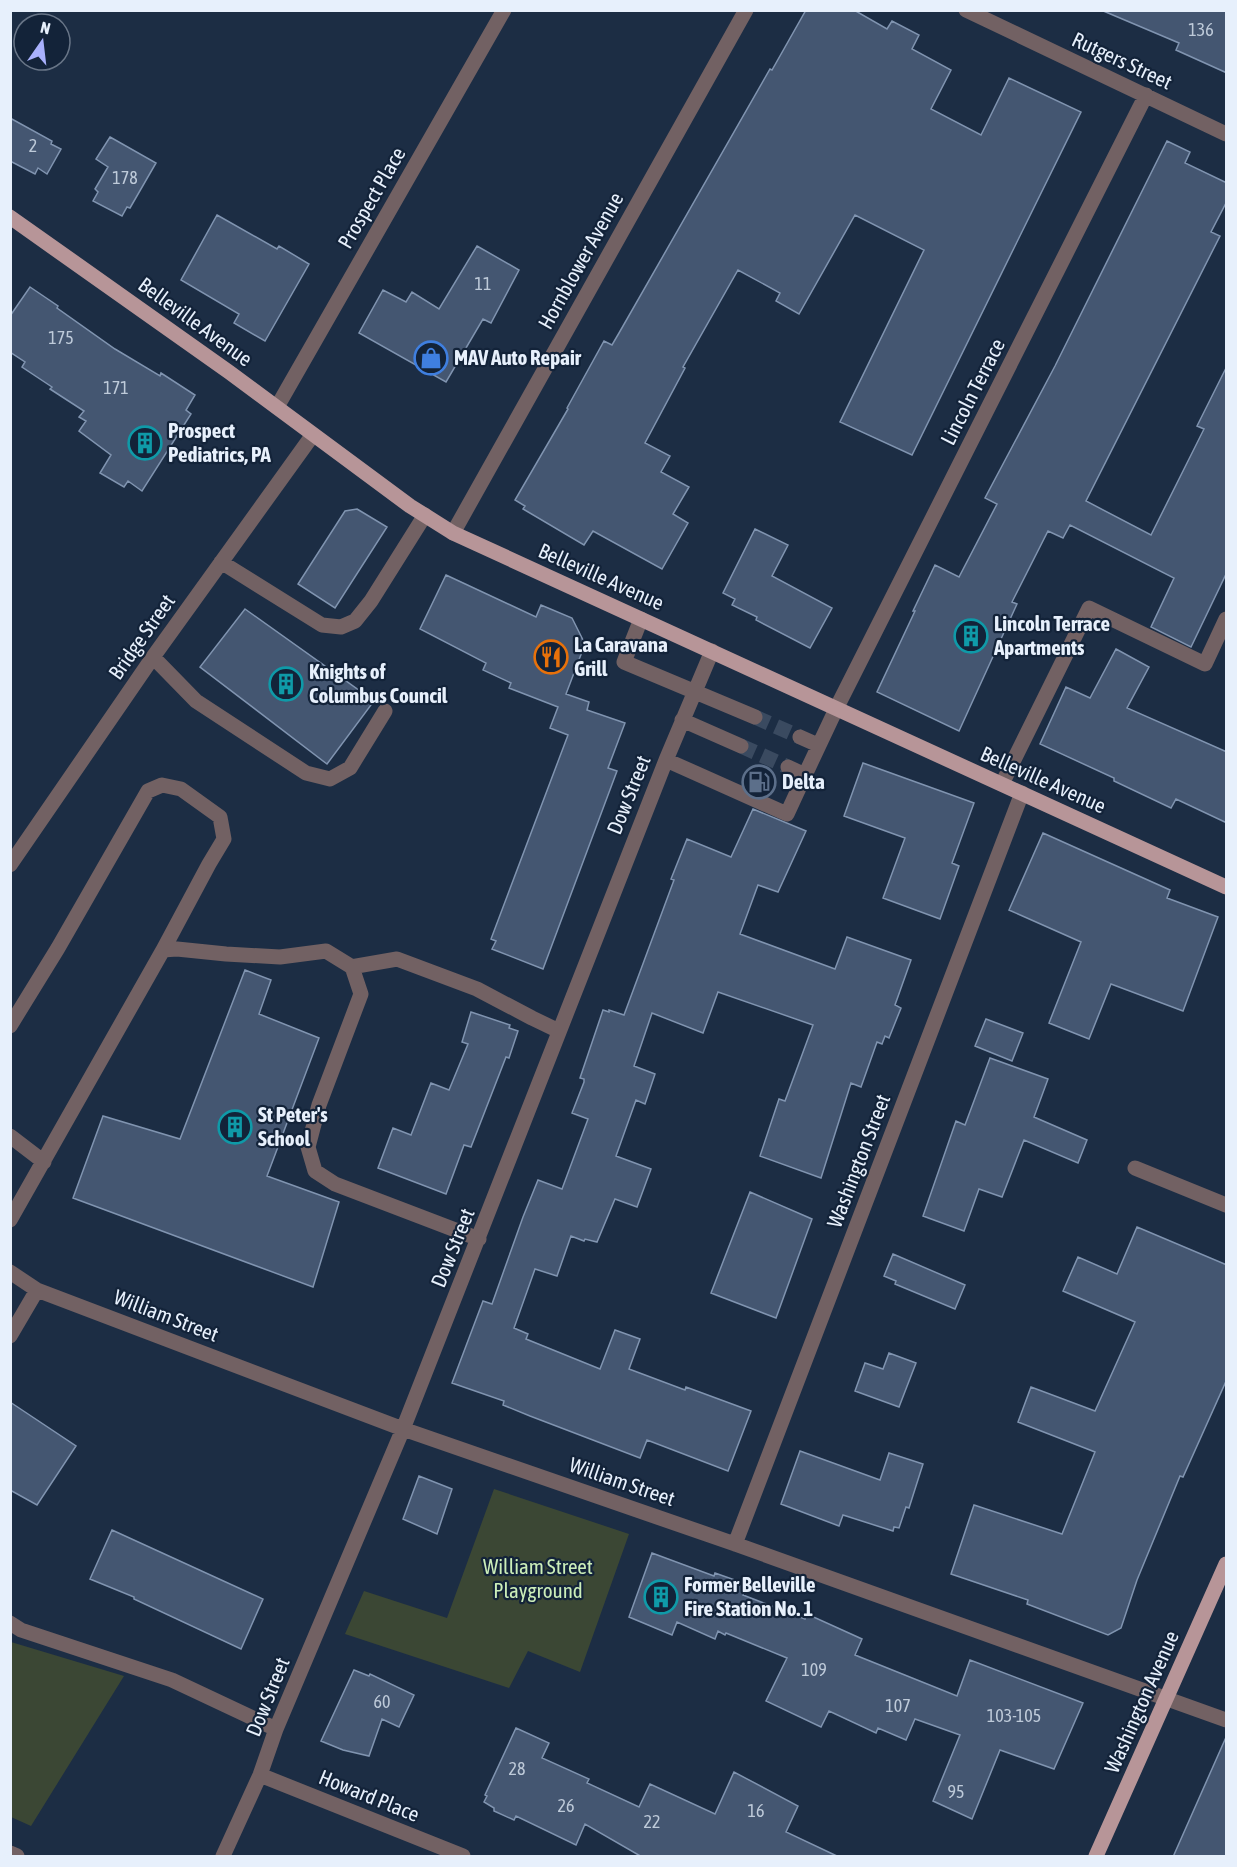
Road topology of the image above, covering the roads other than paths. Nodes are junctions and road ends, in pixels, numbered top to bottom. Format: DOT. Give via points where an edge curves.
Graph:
graph roads {
  1 [pos="504,10"];
  2 [pos="746,10"];
  3 [pos="966,10"];
  4 [pos="1146,95"];
  5 [pos="1227,134"];
  6 [pos="10,217"];
  7 [pos="277,407"];
  8 [pos="312,436"];
  9 [pos="425,515"];
  10 [pos="453,533"];
  11 [pos="221,561"];
  12 [pos="641,619"];
  13 [pos="1227,619"];
  14 [pos="712,651"];
  15 [pos="153,657"];
  16 [pos="695,690"];
  17 [pos="837,707"];
  18 [pos="385,711"];
  19 [pos="755,717"];
  20 [pos="682,720"];
  21 [pos="800,737"];
  22 [pos="818,745"];
  23 [pos="741,746"];
  24 [pos="666,760"];
  25 [pos="788,767"];
  26 [pos="805,775"];
  27 [pos="1002,784"];
  28 [pos="1022,793"];
  29 [pos="10,865"];
  30 [pos="1227,887"];
  31 [pos="164,951"];
  32 [pos="351,967"];
  33 [pos="10,1026"];
  34 [pos="559,1031"];
  35 [pos="10,1136"];
  36 [pos="44,1162"];
  37 [pos="1135,1168"];
  38 [pos="1227,1205"];
  39 [pos="10,1220"];
  40 [pos="479,1239"];
  41 [pos="10,1272"];
  42 [pos="37,1290"];
  43 [pos="10,1336"];
  44 [pos="403,1429"];
  45 [pos="735,1544"];
  46 [pos="1227,1564"];
  47 [pos="10,1623"];
  48 [pos="1166,1699"];
  49 [pos="1227,1720"];
  50 [pos="276,1729"];
  51 [pos="260,1775"];
  52 [pos="10,1854"];
  53 [pos="17,1857"];
  54 [pos="223,1857"];
  55 [pos="463,1857"];
  56 [pos="1096,1857"];
  1 -- 7 [label="street, Prospect Place"];
  2 -- 10 [label="street, Hornblower Avenue"];
  3 -- 4 [label="street, Rutgers Street"];
  4 -- 5 [label="street, Rutgers Street"];
  4 -- 17 [label="street, Lincoln Terrace"];
  6 -- 7 [label="main road, Belleville Avenue"];
  7 -- 8 [label="main road, Belleville Avenue"];
  8 -- 9 [label="main road, Belleville Avenue"];
  8 -- 11 [label="street, Bridge Street"];
  9 -- 10 [label="main road, Belleville Avenue"];
  9 -- 11 [label="street" via="371,600 355,621 341,627 322,625"];
  10 -- 12 [label="main road, Belleville Avenue"];
  11 -- 15 [label="street, Bridge Street"];
  12 -- 14 [label="main road, Belleville Avenue"];
  12 -- 16 [label="street" via="624,663"];
  13 -- 27 [label="street" via="1205,664 1089,608"];
  14 -- 16 [label="street, Dow Street"];
  14 -- 17 [label="main road, Belleville Avenue"];
  15 -- 18 [label="street" via="196,701 306,773 330,779 350,768"];
  15 -- 29 [label="street, Bridge Street"];
  16 -- 19 [label="street"];
  16 -- 20 [label="street, Dow Street"];
  17 -- 22 [label="street, Lincoln Terrace"];
  17 -- 27 [label="main road, Belleville Avenue"];
  20 -- 23 [label="street"];
  20 -- 24 [label="street, Dow Street"];
  21 -- 22 [label="street"];
  22 -- 26 [label="street, Lincoln Terrace"];
  24 -- 26 [label="street, Lincoln Terrace" via="787,814"];
  24 -- 34 [label="street, Dow Street"];
  25 -- 26 [label="street"];
  27 -- 28 [label="main road, Belleville Avenue"];
  28 -- 30 [label="main road, Belleville Avenue"];
  28 -- 45 [label="street, Washington Street"];
  31 -- 32 [label="street" via="280,957 326,951"];
  31 -- 33 [label="street" via="224,839 220,817 181,789 162,785 148,791"];
  31 -- 36 [label="street"];
  32 -- 34 [label="street" via="397,959 477,989"];
  32 -- 40 [label="street" via="361,994 319,1105 308,1147 315,1171 335,1184"];
  34 -- 40 [label="street, Dow Street"];
  35 -- 36 [label="street"];
  36 -- 39 [label="street"];
  37 -- 38 [label="street"];
  40 -- 44 [label="street, Dow Street"];
  41 -- 42 [label="street, William Street"];
  42 -- 43 [label="street"];
  42 -- 44 [label="street, William Street"];
  44 -- 45 [label="street, William Street"];
  44 -- 50 [label="street, Dow Street"];
  45 -- 48 [label="street, William Street"];
  46 -- 48 [label="main road, Washington Avenue"];
  47 -- 50 [label="street" via="172,1680"];
  48 -- 49 [label="street, William Street"];
  48 -- 56 [label="main road, Washington Avenue"];
  50 -- 51 [label="street, Dow Street"];
  51 -- 54 [label="street, Dow Street"];
  51 -- 55 [label="street, Howard Place"];
  52 -- 53 [label="street"];
}
